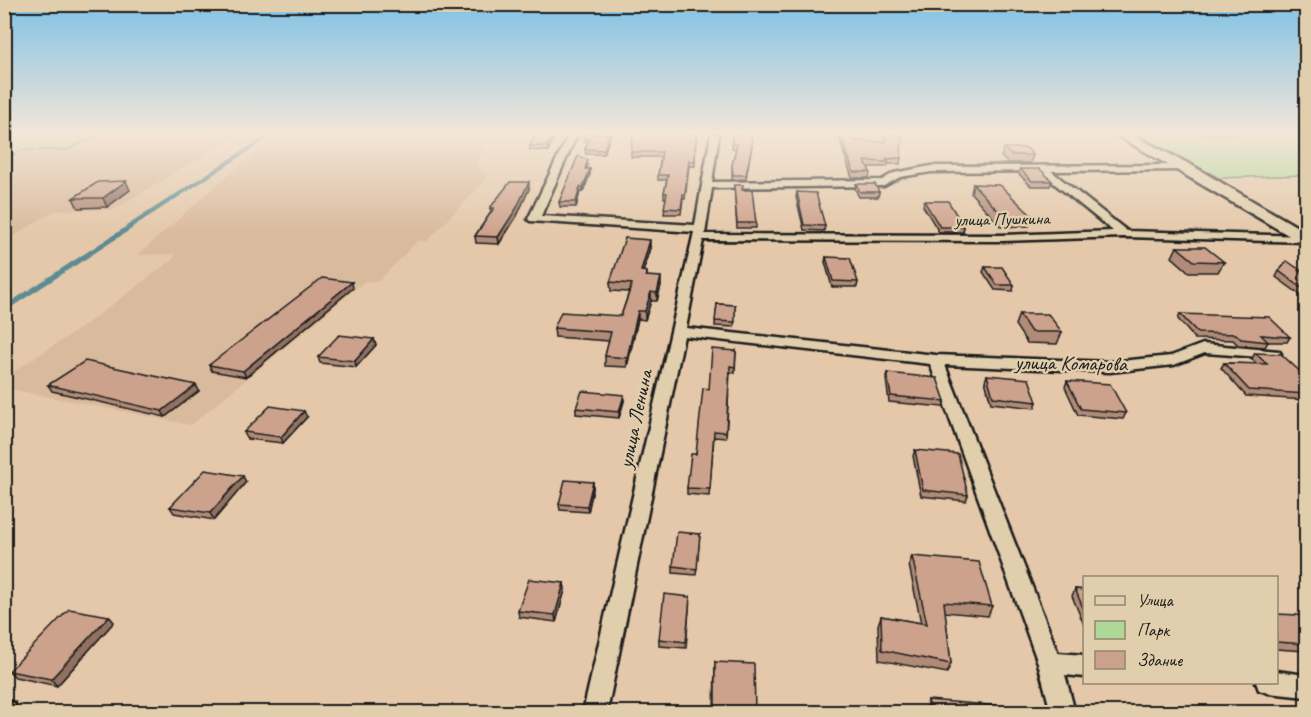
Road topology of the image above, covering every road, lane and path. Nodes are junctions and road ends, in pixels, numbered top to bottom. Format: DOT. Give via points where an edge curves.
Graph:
graph roads {
  1 [pos="558,167"];
  2 [pos="710,167"];
  3 [pos="1186,168"];
  4 [pos="1042,169"];
  5 [pos="707,185"];
  6 [pos="699,233"];
  7 [pos="1124,234"];
  8 [pos="1306,239"];
  9 [pos="677,331"];
  10 [pos="1274,354"];
  11 [pos="936,360"];
  12 [pos="1050,663"];
  13 [pos="1083,666"];
  14 [pos="1278,683"];
  15 [pos="1306,686"];
  16 [pos="595,712"];
  17 [pos="1063,712"];
  1 -- 6 [label="street, улица Пушкина" via="534,219"];
  2 -- 5 [label="street, улица Ленина"];
  3 -- 4 [label="street"];
  3 -- 8 [label="main road"];
  4 -- 5 [label="street" via="931,169 897,174 884,183"];
  4 -- 7 [label="street"];
  5 -- 6 [label="street, улица Ленина"];
  6 -- 7 [label="street, улица Пушкина" via="1001,238"];
  6 -- 9 [label="street, улица Ленина"];
  7 -- 8 [label="street, улица Пушкина"];
  9 -- 11 [label="street, улица Комарова"];
  9 -- 16 [label="street, улица Ленина"];
  10 -- 11 [label="street, улица Комарова" via="1203,348 1174,360 1110,367"];
  11 -- 12 [label="street"];
  12 -- 13 [label="street"];
  12 -- 17 [label="street"];
  14 -- 15 [label="street"];
}
